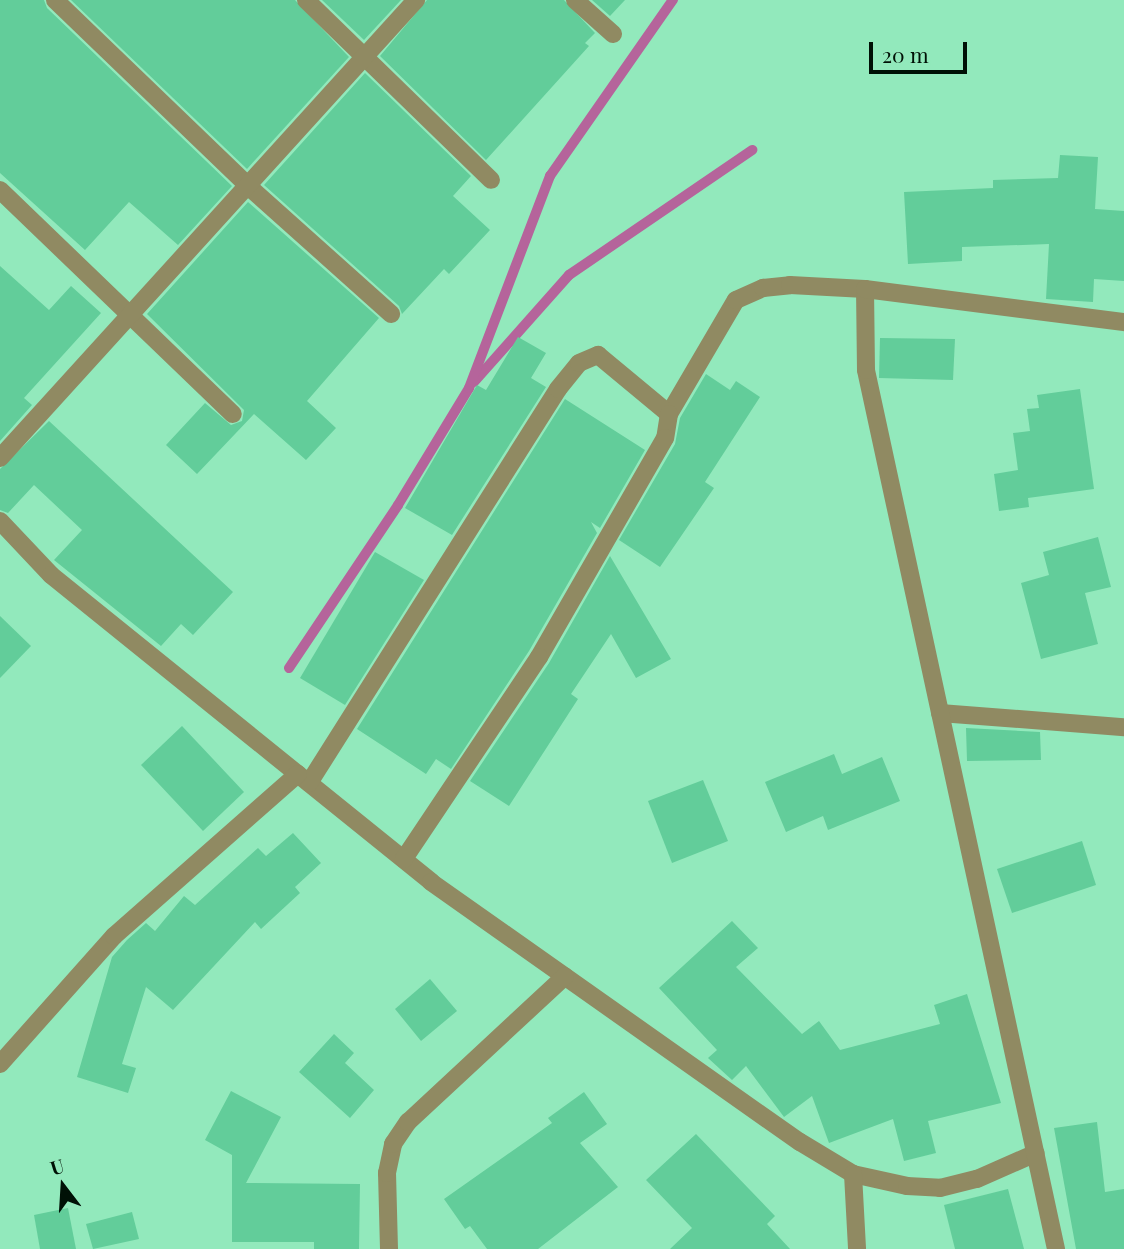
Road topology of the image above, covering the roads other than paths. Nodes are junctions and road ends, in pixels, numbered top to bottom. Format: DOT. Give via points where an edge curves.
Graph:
graph roads {
  1 [pos="54,0"];
  2 [pos="306,0"];
  3 [pos="416,0"];
  4 [pos="575,0"];
  5 [pos="613,34"];
  6 [pos="364,58"];
  7 [pos="491,180"];
  8 [pos="248,186"];
  9 [pos="0,190"];
  10 [pos="865,289"];
  11 [pos="391,314"];
  12 [pos="130,316"];
  13 [pos="1124,322"];
  14 [pos="233,414"];
  15 [pos="669,414"];
  16 [pos="0,458"];
  17 [pos="0,521"];
  18 [pos="940,713"];
  19 [pos="1124,727"];
  20 [pos="304,779"];
  21 [pos="404,859"];
  22 [pos="565,976"];
  23 [pos="0,1065"];
  24 [pos="1037,1153"];
  25 [pos="853,1174"];
  26 [pos="389,1249"];
  27 [pos="857,1249"];
  28 [pos="1056,1249"];
  1 -- 8 [label="street"];
  2 -- 6 [label="street"];
  3 -- 6 [label="street"];
  4 -- 5 [label="street"];
  6 -- 7 [label="street"];
  6 -- 8 [label="street"];
  8 -- 11 [label="street"];
  8 -- 12 [label="street"];
  9 -- 12 [label="street"];
  10 -- 13 [label="street"];
  10 -- 15 [label="street" via="790,285 763,288 736,300"];
  10 -- 18 [label="street" via="866,370"];
  12 -- 14 [label="street"];
  12 -- 16 [label="street"];
  15 -- 20 [label="street" via="598,355 579,363"];
  15 -- 21 [label="street" via="665,438 539,657"];
  17 -- 20 [label="street" via="51,575"];
  18 -- 19 [label="street"];
  18 -- 24 [label="street"];
  20 -- 21 [label="street"];
  20 -- 23 [label="street" via="114,936"];
  21 -- 22 [label="street"];
  22 -- 25 [label="street" via="800,1142"];
  22 -- 26 [label="street" via="408,1122 393,1144 387,1173"];
  24 -- 25 [label="street" via="977,1179 940,1188"];
  24 -- 28 [label="street"];
  25 -- 27 [label="street"];
}
